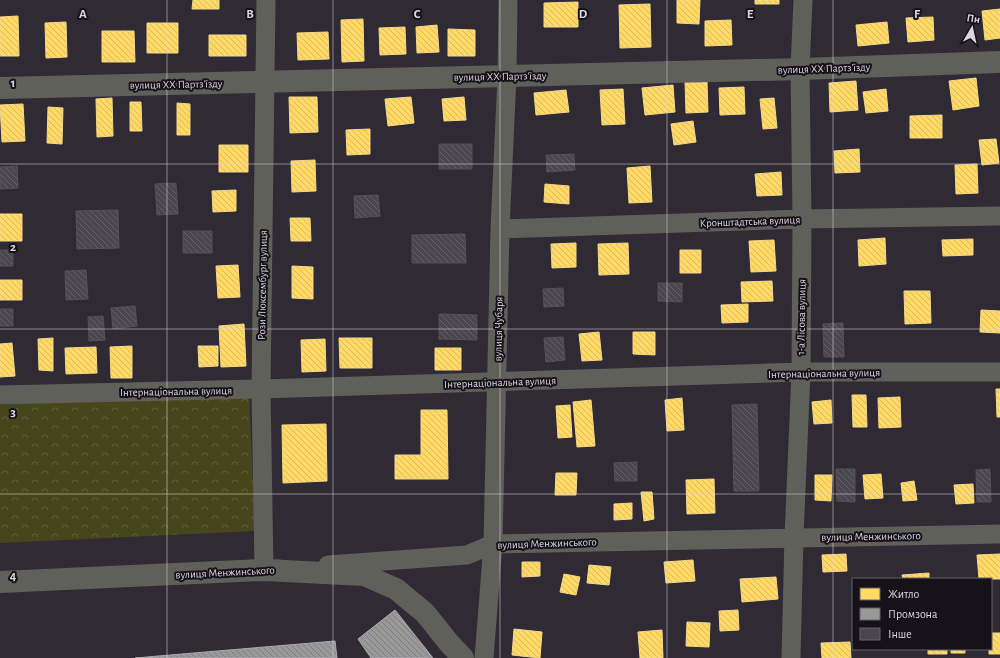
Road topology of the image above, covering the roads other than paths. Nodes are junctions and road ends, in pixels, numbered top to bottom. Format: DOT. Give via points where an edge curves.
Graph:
graph roads {
  1 [pos="266,0"];
  2 [pos="508,0"];
  3 [pos="803,0"];
  4 [pos="1000,62"];
  5 [pos="800,69"];
  6 [pos="507,76"];
  7 [pos="265,82"];
  8 [pos="0,88"];
  9 [pos="1000,216"];
  10 [pos="802,219"];
  11 [pos="500,229"];
  12 [pos="801,372"];
  13 [pos="1000,372"];
  14 [pos="497,382"];
  15 [pos="261,390"];
  16 [pos="0,396"];
  17 [pos="1000,534"];
  18 [pos="794,537"];
  19 [pos="493,544"];
  20 [pos="264,570"];
  21 [pos="0,582"];
  22 [pos="463,658"];
  23 [pos="484,658"];
  24 [pos="791,658"];
  1 -- 7 [label="street, Рози Люксембург вулиця"];
  2 -- 6 [label="street, вулиця Чубаря"];
  3 -- 5 [label="street, 1-а Лісова вулиця"];
  4 -- 5 [label="street, вулиця XX Партз'їзду"];
  5 -- 6 [label="street, вулиця XX Партз'їзду"];
  5 -- 10 [label="street, 1-а Лісова вулиця"];
  6 -- 7 [label="street, вулиця XX Партз'їзду"];
  6 -- 11 [label="street, вулиця Чубаря"];
  7 -- 8 [label="street, вулиця XX Партз'їзду"];
  7 -- 15 [label="street, Рози Люксембург вулиця"];
  9 -- 10 [label="street, Кронштадтська вулиця"];
  10 -- 11 [label="street, Кронштадтська вулиця"];
  10 -- 12 [label="street, 1-а Лісова вулиця"];
  11 -- 14 [label="street, вулиця Чубаря"];
  12 -- 13 [label="street, Інтернаціональна вулиця"];
  12 -- 14 [label="street, Інтернаціональна вулиця"];
  12 -- 18 [label="street, 1-а Лісова вулиця"];
  14 -- 15 [label="street, Інтернаціональна вулиця"];
  14 -- 19 [label="street, вулиця Чубаря"];
  15 -- 16 [label="street, Інтернаціональна вулиця"];
  15 -- 20 [label="street, Рози Люксембург вулиця"];
  17 -- 18 [label="street, вулиця Менжинського"];
  18 -- 19 [label="street, вулиця Менжинського"];
  18 -- 24 [label="street, 1-а Лісова вулиця"];
  19 -- 20 [label="street, вулиця Менжинського" via="467,555"];
  19 -- 23 [label="street, вулиця Чубаря"];
  20 -- 21 [label="street, вулиця Менжинського"];
  20 -- 22 [label="street" via="364,575 390,586 424,613"];
}
